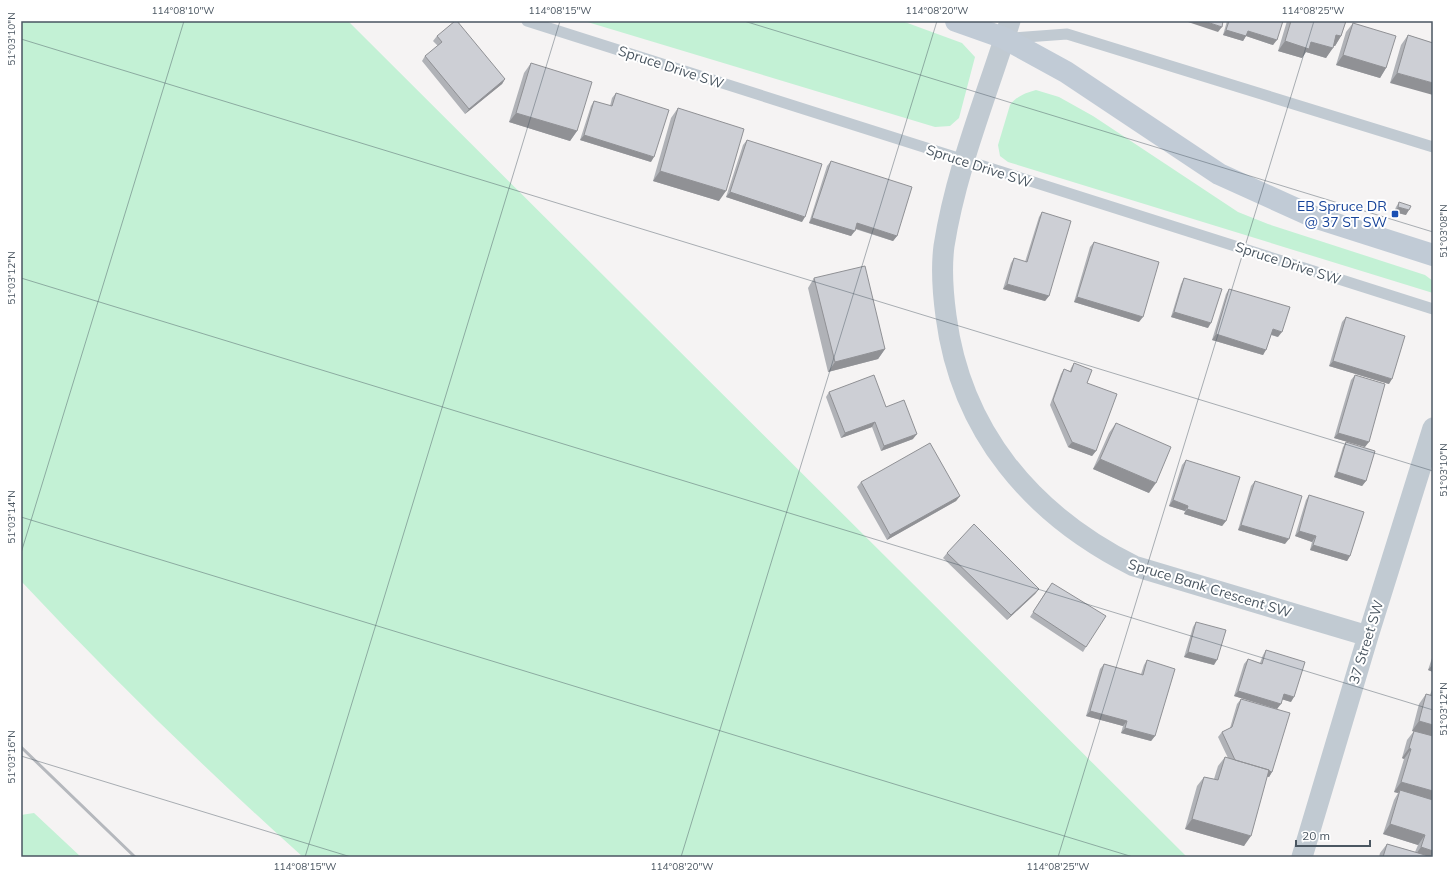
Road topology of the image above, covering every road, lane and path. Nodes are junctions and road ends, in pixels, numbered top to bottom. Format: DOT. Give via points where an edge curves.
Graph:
graph roads {
  1 [pos="527,21"];
  2 [pos="956,21"];
  3 [pos="1007,30"];
  4 [pos="1433,147"];
  5 [pos="964,161"];
  6 [pos="1433,255"];
  7 [pos="1433,309"];
  8 [pos="1433,428"];
  9 [pos="1368,636"];
  10 [pos="1302,857"];
  1 -- 5 [label="lane, Spruce Drive SW"];
  2 -- 3 [label="street"];
  3 -- 4 [label="lane" via="1067,34"];
  3 -- 5 [label="street, Spruce Bank Crescent SW"];
  3 -- 6 [label="street" via="1219,174 1314,217"];
  5 -- 7 [label="lane, Spruce Drive SW"];
  5 -- 9 [label="street, Spruce Bank Crescent SW" via="944,247 943,281 947,328 962,385 975,414 1009,468 1053,515 1105,552 1134,566"];
  8 -- 9 [label="street, 37 Street SW"];
  9 -- 10 [label="street, 37 Street SW"];
}
